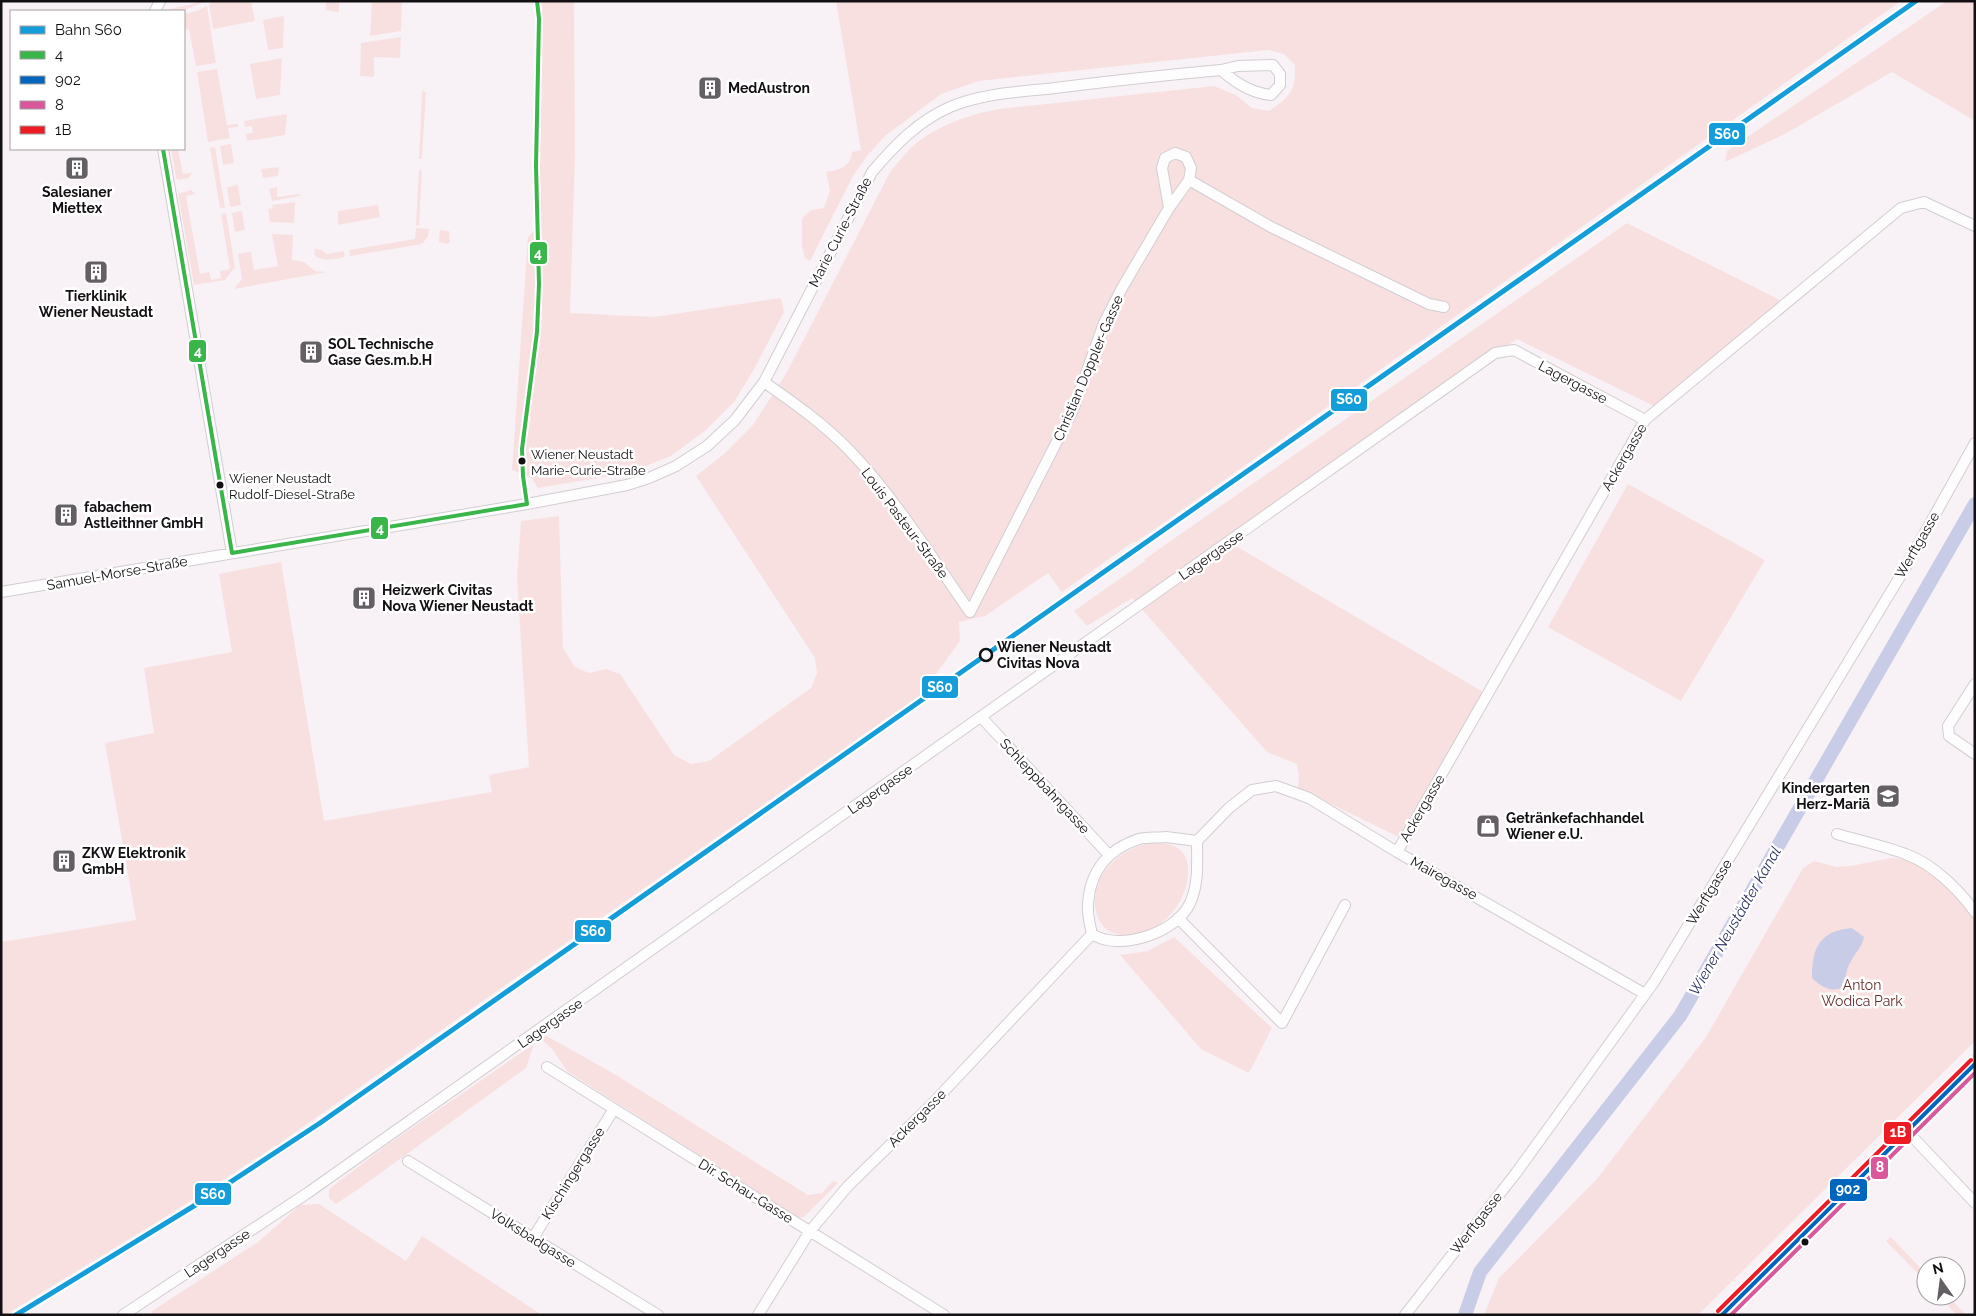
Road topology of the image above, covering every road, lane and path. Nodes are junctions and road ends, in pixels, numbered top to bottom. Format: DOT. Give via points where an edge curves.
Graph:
graph roads {
  1 [pos="1221,70"];
  2 [pos="163,150"];
  3 [pos="1189,180"];
  4 [pos="1169,208"];
  5 [pos="1975,226"];
  6 [pos="1444,307"];
  7 [pos="764,382"];
  8 [pos="1645,420"];
  9 [pos="1975,443"];
  10 [pos="527,504"];
  11 [pos="232,553"];
  12 [pos="1,592"];
  13 [pos="970,612"];
  14 [pos="1975,684"];
  15 [pos="981,717"];
  16 [pos="1975,754"];
  17 [pos="1838,834"];
  18 [pos="1197,841"];
  19 [pos="1397,852"];
  20 [pos="1109,856"];
  21 [pos="1345,905"];
  22 [pos="1975,912"];
  23 [pos="1178,918"];
  24 [pos="1092,934"];
  25 [pos="1645,994"];
  26 [pos="1975,1064"];
  27 [pos="547,1067"];
  28 [pos="614,1109"];
  29 [pos="1907,1131"];
  30 [pos="408,1161"];
  31 [pos="1975,1203"];
  32 [pos="810,1231"];
  33 [pos="533,1238"];
  34 [pos="124,1315"];
  35 [pos="658,1315"];
  36 [pos="758,1315"];
  37 [pos="944,1315"];
  38 [pos="1404,1315"];
  39 [pos="1722,1315"];
  1 -- 1 [label="street, Marie Curie-Straße" via="1258,94 1271,95 1280,85 1280,74 1273,64"];
  1 -- 7 [label="street, Marie Curie-Straße" via="984,96 950,107 920,124 892,148 872,172"];
  2 -- 11 [label="street"];
  3 -- 4 [label="street, Christian Doppler-Gasse"];
  3 -- 4 [label="street" via="1191,168 1186,157 1175,153 1165,158 1162,168"];
  3 -- 6 [label="street" via="1271,227 1428,304"];
  4 -- 13 [label="street, Christian Doppler-Gasse" via="1104,323 1073,410"];
  5 -- 8 [label="street, Ackergasse" via="1924,202 1901,208"];
  7 -- 10 [label="street, Marie Curie-Straße" via="735,420 707,446 676,466 627,485"];
  7 -- 13 [label="street, Louis Pasteur-Straße" via="810,414 850,451 888,496"];
  8 -- 15 [label="street, Lagergasse" via="1514,350 1495,353"];
  8 -- 19 [label="street, Ackergasse"];
  9 -- 25 [label="street, Werftgasse" via="1904,570"];
  10 -- 11 [label="street, Samuel-Morse-Straße"];
  11 -- 12 [label="street, Samuel-Morse-Straße"];
  14 -- 16 [label="street" via="1948,726 1949,736"];
  15 -- 20 [label="street, Schleppbahngasse"];
  15 -- 34 [label="street, Lagergasse" via="309,1192"];
  17 -- 22 [label="street" via="1909,856 1943,876"];
  18 -- 19 [label="street, Mairegasse" via="1252,790 1276,786 1309,798"];
  18 -- 20 [label="street" via="1140,838"];
  18 -- 23 [label="street" via="1194,892 1189,906"];
  19 -- 25 [label="street, Mairegasse"];
  20 -- 24 [label="street" via="1092,878 1087,905"];
  21 -- 23 [label="street" via="1282,1024"];
  23 -- 24 [label="street" via="1162,930 1140,939 1099,939"];
  24 -- 32 [label="street, Ackergasse" via="930,1106 848,1186"];
  25 -- 38 [label="street, Werftgasse" via="1516,1173"];
  26 -- 29 [label="main road"];
  27 -- 28 [label="street, Dir. Schau-Gasse"];
  28 -- 32 [label="street, Dir. Schau-Gasse"];
  28 -- 33 [label="street, Kischingergasse"];
  29 -- 31 [label="street"];
  29 -- 39 [label="main road"];
  30 -- 33 [label="street, Volksbadgasse"];
  32 -- 36 [label="street, Ackergasse"];
  32 -- 37 [label="street, Dir. Schau-Gasse"];
  33 -- 35 [label="street, Volksbadgasse"];
}
